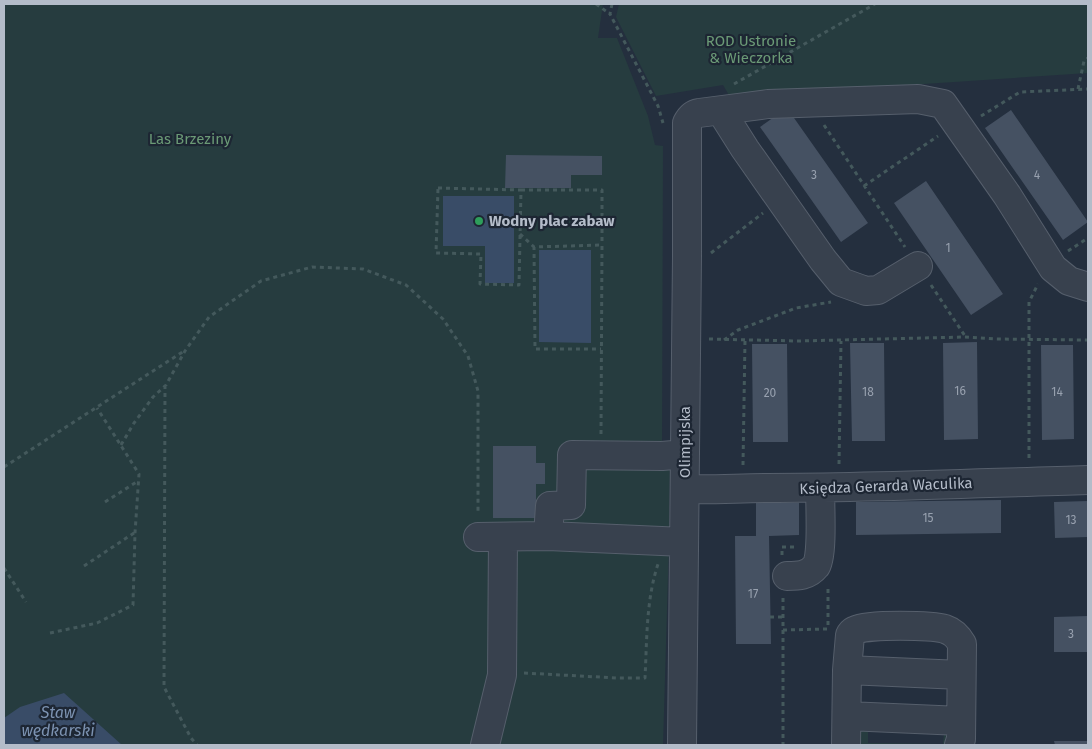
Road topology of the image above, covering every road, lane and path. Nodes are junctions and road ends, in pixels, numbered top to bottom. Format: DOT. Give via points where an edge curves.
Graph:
graph roads {
  1 [pos="596,4"];
  2 [pos="612,4"];
  3 [pos="875,4"];
  4 [pos="610,14"];
  5 [pos="1088,58"];
  6 [pos="734,84"];
  7 [pos="1078,89"];
  8 [pos="810,102"];
  9 [pos="658,106"];
  10 [pos="722,110"];
  11 [pos="521,190"];
  12 [pos="781,199"];
  13 [pos="520,234"];
  14 [pos="602,245"];
  15 [pos="534,247"];
  16 [pos="708,255"];
  17 [pos="1050,263"];
  18 [pos="918,266"];
  19 [pos="850,285"];
  20 [pos="1088,287"];
  21 [pos="965,337"];
  22 [pos="708,339"];
  23 [pos="724,340"];
  24 [pos="745,340"];
  25 [pos="1029,340"];
  26 [pos="1088,340"];
  27 [pos="841,341"];
  28 [pos="601,349"];
  29 [pos="185,351"];
  30 [pos="166,384"];
  31 [pos="97,408"];
  32 [pos="121,445"];
  33 [pos="600,454"];
  34 [pos="684,454"];
  35 [pos="4,467"];
  36 [pos="139,480"];
  37 [pos="1088,480"];
  38 [pos="1029,482"];
  39 [pos="743,488"];
  40 [pos="829,488"];
  41 [pos="685,489"];
  42 [pos="104,502"];
  43 [pos="135,533"];
  44 [pos="548,536"];
  45 [pos="491,537"];
  46 [pos="673,542"];
  47 [pos="820,546"];
  48 [pos="84,566"];
  49 [pos="4,568"];
  50 [pos="784,575"];
  51 [pos="828,582"];
  52 [pos="26,602"];
  53 [pos="770,617"];
  54 [pos="783,617"];
  55 [pos="783,630"];
  56 [pos="50,633"];
  57 [pos="502,667"];
  58 [pos="847,670"];
  59 [pos="961,675"];
  60 [pos="847,716"];
  61 [pos="960,733"];
  62 [pos="197,745"];
  63 [pos="485,745"];
  64 [pos="682,745"];
  65 [pos="783,745"];
  66 [pos="846,745"];
  1 -- 4 [label="path"];
  2 -- 4 [label="path"];
  3 -- 6 [label="path"];
  4 -- 9 [label="path"];
  5 -- 7 [label="path" via="1084,61"];
  8 -- 10 [label="street, Olimpijska"];
  8 -- 17 [label="street, Olimpijska" via="918,99 942,104 1007,195"];
  8 -- 18 [label="path"];
  10 -- 12 [label="street"];
  10 -- 34 [label="street, Olimpijska" via="693,115 687,123"];
  11 -- 13 [label="path"];
  11 -- 13 [label="path" via="438,188 436,253 481,254 480,284 519,285"];
  11 -- 14 [label="path" via="602,190"];
  12 -- 16 [label="path"];
  12 -- 19 [label="street" via="823,260 841,282"];
  13 -- 15 [label="path"];
  14 -- 15 [label="path"];
  14 -- 28 [label="path"];
  15 -- 28 [label="path" via="535,349"];
  17 -- 20 [label="street, Olimpijska" via="1069,281"];
  17 -- 25 [label="path" via="1029,302"];
  18 -- 19 [label="street" via="878,290 866,291"];
  18 -- 21 [label="path"];
  19 -- 23 [label="path" via="830,303 796,308 738,330"];
  21 -- 25 [label="path"];
  21 -- 27 [label="path"];
  22 -- 23 [label="path"];
  23 -- 24 [label="path"];
  24 -- 27 [label="path"];
  24 -- 39 [label="path"];
  25 -- 26 [label="path"];
  25 -- 38 [label="path"];
  27 -- 40 [label="path"];
  28 -- 33 [label="path"];
  29 -- 30 [label="path"];
  29 -- 31 [label="path"];
  29 -- 45 [label="path" via="209,317 261,281 312,267 363,269 406,285 443,319 468,356 478,391"];
  30 -- 32 [label="path" via="153,397"];
  30 -- 62 [label="path" via="164,687"];
  31 -- 32 [label="path"];
  31 -- 35 [label="path"];
  32 -- 36 [label="path" via="139,474"];
  33 -- 34 [label="street"];
  33 -- 44 [label="street" via="572,455 571,505 550,506"];
  34 -- 41 [label="street, Olimpijska"];
  36 -- 42 [label="path"];
  36 -- 43 [label="path"];
  37 -- 38 [label="street, Księdza Gerarda Waculika"];
  38 -- 40 [label="street, Księdza Gerarda Waculika"];
  39 -- 40 [label="street, Księdza Gerarda Waculika"];
  39 -- 41 [label="street, Księdza Gerarda Waculika"];
  40 -- 47 [label="street"];
  41 -- 46 [label="street, Olimpijska"];
  43 -- 48 [label="path"];
  43 -- 56 [label="path" via="133,605 97,623"];
  44 -- 45 [label="street"];
  44 -- 46 [label="street"];
  45 -- 57 [label="street"];
  46 -- 57 [label="path" via="660,555 653,579 645,678 528,674"];
  46 -- 64 [label="street, Olimpijska"];
  47 -- 50 [label="street" via="818,565 801,576"];
  47 -- 50 [label="path" via="782,547"];
  49 -- 52 [label="path"];
  50 -- 54 [label="path"];
  51 -- 55 [label="path" via="828,629"];
  53 -- 54 [label="path"];
  54 -- 55 [label="path"];
  55 -- 65 [label="path"];
  57 -- 63 [label="street"];
  58 -- 59 [label="street"];
  58 -- 59 [label="street" via="853,631 878,626 932,627 946,629 958,637 962,644"];
  58 -- 60 [label="street"];
  59 -- 61 [label="street"];
  60 -- 61 [label="street"];
  60 -- 66 [label="street"];
}
